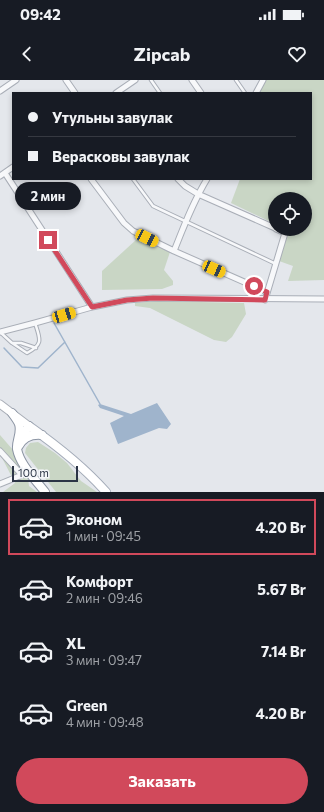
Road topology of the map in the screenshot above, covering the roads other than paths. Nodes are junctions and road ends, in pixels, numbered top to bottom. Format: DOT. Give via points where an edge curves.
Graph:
graph roads {
  1 [pos="16,80"];
  2 [pos="66,80"];
  3 [pos="135,80"];
  4 [pos="151,80"];
  5 [pos="192,80"];
  6 [pos="236,80"];
  7 [pos="263,80"];
  8 [pos="0,91"];
  9 [pos="74,92"];
  10 [pos="118,92"];
  11 [pos="159,92"];
  12 [pos="200,92"];
  13 [pos="244,92"];
  14 [pos="257,92"];
  15 [pos="12,168"];
  16 [pos="5,173"];
  17 [pos="0,176"];
  18 [pos="92,180"];
  19 [pos="134,180"];
  20 [pos="179,180"];
  21 [pos="206,180"];
  22 [pos="198,194"];
  23 [pos="186,221"];
  24 [pos="268,225"];
  25 [pos="283,236"];
  26 [pos="174,251"];
  27 [pos="276,264"];
  28 [pos="267,292"];
  29 [pos="324,299"];
  30 [pos="265,300"];
  31 [pos="92,307"];
  32 [pos="35,323"];
  33 [pos="0,332"];
  34 [pos="12,343"];
  35 [pos="36,348"];
  36 [pos="0,404"];
  37 [pos="12,413"];
  38 [pos="29,426"];
  39 [pos="42,435"];
  40 [pos="17,450"];
  41 [pos="0,452"];
  42 [pos="0,484"];
  43 [pos="45,492"];
  44 [pos="106,492"];
  1 -- 8 [label="street"];
  2 -- 9 [label="street"];
  3 -- 10 [label="street"];
  4 -- 11 [label="lane"];
  5 -- 12 [label="street"];
  6 -- 13 [label="lane"];
  7 -- 14 [label="street"];
  15 -- 16 [label="street"];
  16 -- 17 [label="street"];
  16 -- 31 [label="street"];
  18 -- 26 [label="street" via="133,232"];
  19 -- 23 [label="lane" via="153,206"];
  20 -- 22 [label="street"];
  21 -- 22 [label="street"];
  22 -- 23 [label="street"];
  22 -- 24 [label="street"];
  23 -- 26 [label="street"];
  23 -- 27 [label="lane"];
  25 -- 27 [label="street"];
  26 -- 28 [label="street"];
  27 -- 28 [label="street"];
  28 -- 30 [label="street"];
  29 -- 30 [label="street"];
  30 -- 31 [label="street" via="153,298"];
  31 -- 32 [label="street"];
  32 -- 33 [label="street"];
  32 -- 35 [label="lane" via="40,338"];
  33 -- 34 [label="lane"];
  34 -- 35 [label="lane" via="21,342"];
  34 -- 35 [label="lane" via="27,353"];
  36 -- 37 [label="main road"];
  37 -- 38 [label="main road"];
  37 -- 40 [label="main road" via="19,424"];
  38 -- 39 [label="main road"];
  38 -- 40 [label="main road" via="18,443"];
  39 -- 40 [label="main road" via="33,434 26,438 20,442"];
  39 -- 44 [label="main road"];
  40 -- 43 [label="main road" via="22,462"];
  41 -- 42 [label="street" via="22,475"];
}
